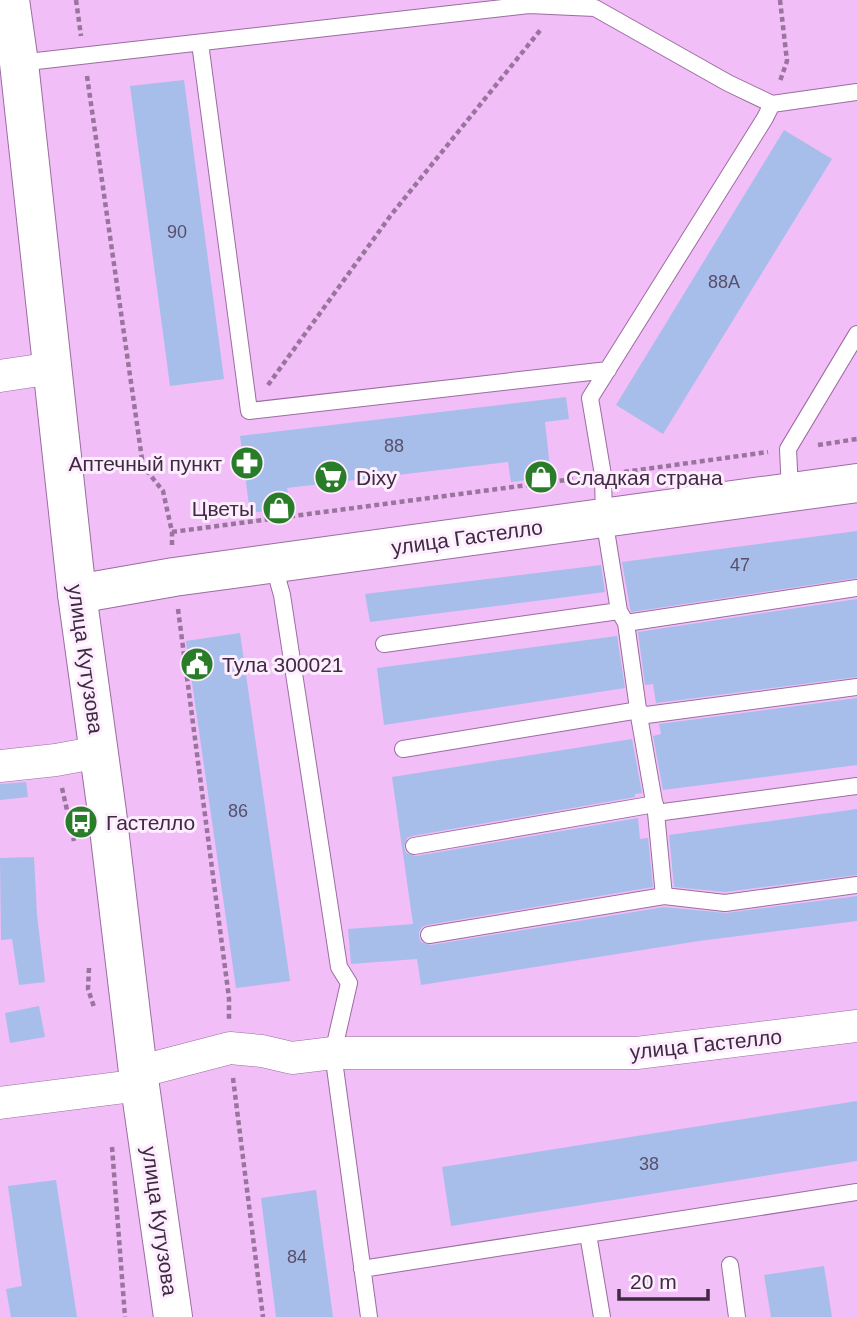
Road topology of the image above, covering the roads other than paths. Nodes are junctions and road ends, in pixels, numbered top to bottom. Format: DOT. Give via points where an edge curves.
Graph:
graph roads {
  1 [pos="11,30"];
  2 [pos="200,43"];
  3 [pos="857,92"];
  4 [pos="772,104"];
  5 [pos="857,334"];
  6 [pos="53,368"];
  7 [pos="608,370"];
  8 [pos="0,376"];
  9 [pos="857,483"];
  10 [pos="790,492"];
  11 [pos="604,518"];
  12 [pos="274,563"];
  13 [pos="857,589"];
  14 [pos="77,594"];
  15 [pos="622,617"];
  16 [pos="384,643"];
  17 [pos="857,688"];
  18 [pos="639,713"];
  19 [pos="403,749"];
  20 [pos="99,752"];
  21 [pos="0,766"];
  22 [pos="857,786"];
  23 [pos="655,808"];
  24 [pos="414,846"];
  25 [pos="857,885"];
  26 [pos="664,896"];
  27 [pos="429,935"];
  28 [pos="857,1026"];
  29 [pos="333,1053"];
  30 [pos="140,1078"];
  31 [pos="0,1103"];
  32 [pos="857,1192"];
  33 [pos="588,1234"];
  34 [pos="730,1265"];
  35 [pos="362,1269"];
  36 [pos="173,1317"];
  37 [pos="369,1317"];
  38 [pos="602,1317"];
  39 [pos="737,1317"];
  1 -- 2 [label="lane" via="85,56"];
  1 -- 6 [label="main road, улица Кутузова"];
  2 -- 4 [label="lane" via="528,5 595,8"];
  2 -- 7 [label="lane" via="249,411"];
  3 -- 4 [label="lane"];
  4 -- 7 [label="lane"];
  5 -- 10 [label="lane" via="789,449"];
  6 -- 8 [label="street"];
  6 -- 14 [label="main road, улица Кутузова"];
  7 -- 11 [label="lane" via="590,398 603,475"];
  9 -- 10 [label="main road, улица Гастелло"];
  10 -- 11 [label="main road, улица Гастелло"];
  11 -- 12 [label="main road, улица Гастелло"];
  11 -- 15 [label="lane"];
  12 -- 14 [label="main road, улица Гастелло"];
  12 -- 29 [label="lane" via="339,967 349,983"];
  13 -- 15 [label="lane"];
  14 -- 20 [label="main road, улица Кутузова"];
  15 -- 16 [label="lane"];
  15 -- 18 [label="lane"];
  17 -- 18 [label="lane"];
  18 -- 19 [label="lane"];
  18 -- 23 [label="lane"];
  20 -- 21 [label="street"];
  20 -- 30 [label="main road, улица Кутузова"];
  22 -- 23 [label="lane"];
  23 -- 24 [label="lane"];
  23 -- 26 [label="lane"];
  25 -- 26 [label="lane" via="726,904"];
  26 -- 27 [label="lane"];
  28 -- 29 [label="street, улица Гастелло" via="637,1053"];
  29 -- 30 [label="street, улица Гастелло" via="292,1058 230,1048"];
  29 -- 35 [label="lane"];
  30 -- 31 [label="street, улица Гастелло"];
  30 -- 36 [label="main road, улица Кутузова"];
  32 -- 33 [label="lane"];
  33 -- 35 [label="lane"];
  33 -- 38 [label="lane"];
  34 -- 39 [label="lane"];
  35 -- 37 [label="lane"];
}
